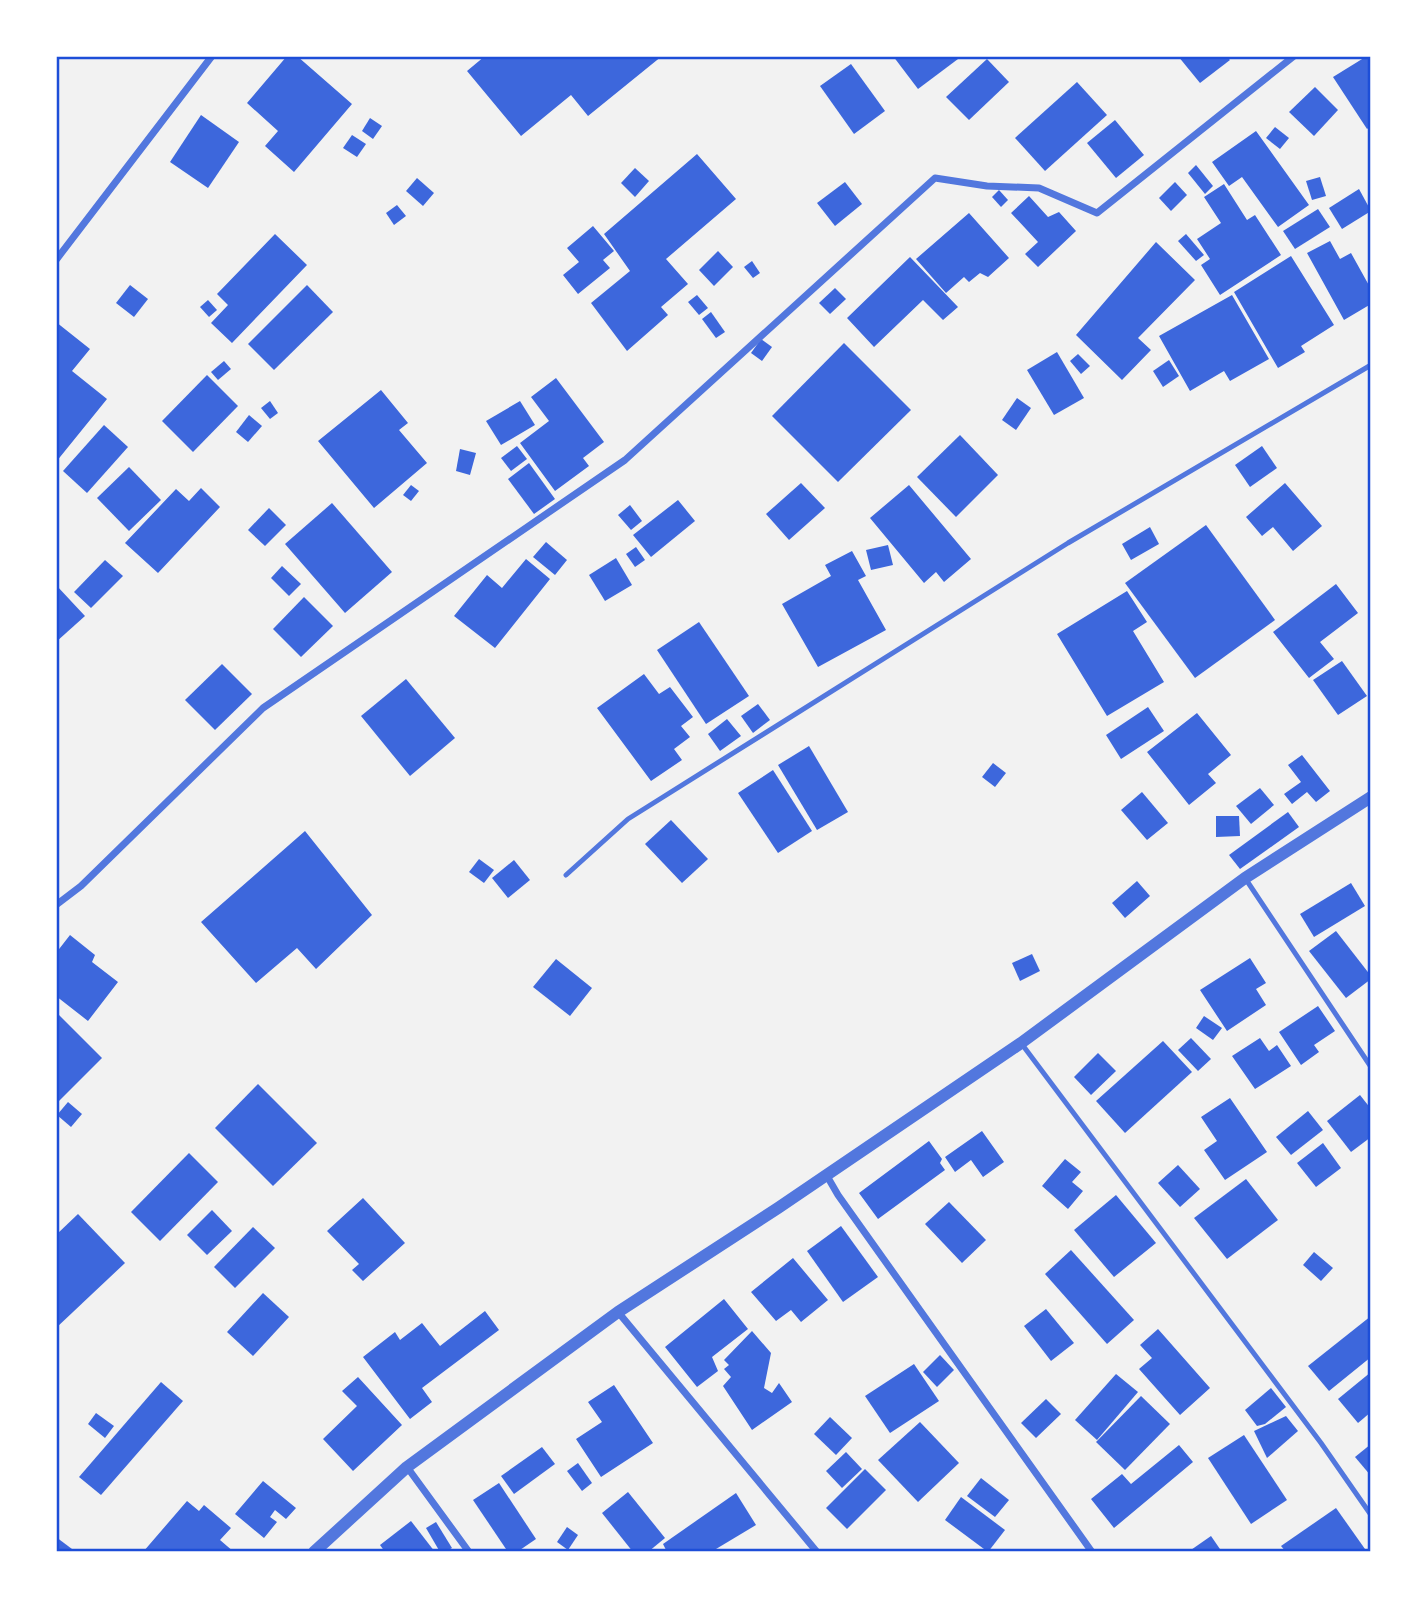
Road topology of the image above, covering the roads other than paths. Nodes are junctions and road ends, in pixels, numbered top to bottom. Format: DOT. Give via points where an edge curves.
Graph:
graph roads {
  1 [pos="212,56"];
  2 [pos="1294,56"];
  3 [pos="56,260"];
  4 [pos="1371,365"];
  5 [pos="1371,797"];
  6 [pos="566,874"];
  7 [pos="1245,878"];
  8 [pos="56,905"];
  9 [pos="1021,1043"];
  10 [pos="1363,1052"];
  11 [pos="1371,1055"];
  12 [pos="1371,1067"];
  13 [pos="827,1176"];
  14 [pos="618,1312"];
  15 [pos="407,1467"];
  16 [pos="1371,1515"];
  17 [pos="314,1552"];
  18 [pos="469,1552"];
  19 [pos="817,1552"];
  20 [pos="1091,1552"];
  1 -- 3 [label="street"];
  2 -- 8 [label="street" via="1097,213 1039,188 935,178 625,460 263,708"];
  4 -- 6 [label="lane" via="1068,543 640,812"];
  5 -- 7 [label="street"];
  7 -- 9 [label="street"];
  7 -- 10 [label="lane"];
  9 -- 13 [label="street"];
  9 -- 16 [label="lane"];
  10 -- 11 [label="lane"];
  10 -- 12 [label="lane"];
  13 -- 14 [label="street"];
  13 -- 20 [label="street"];
  14 -- 15 [label="street"];
  14 -- 19 [label="street"];
  15 -- 17 [label="street"];
  15 -- 18 [label="street"];
}
